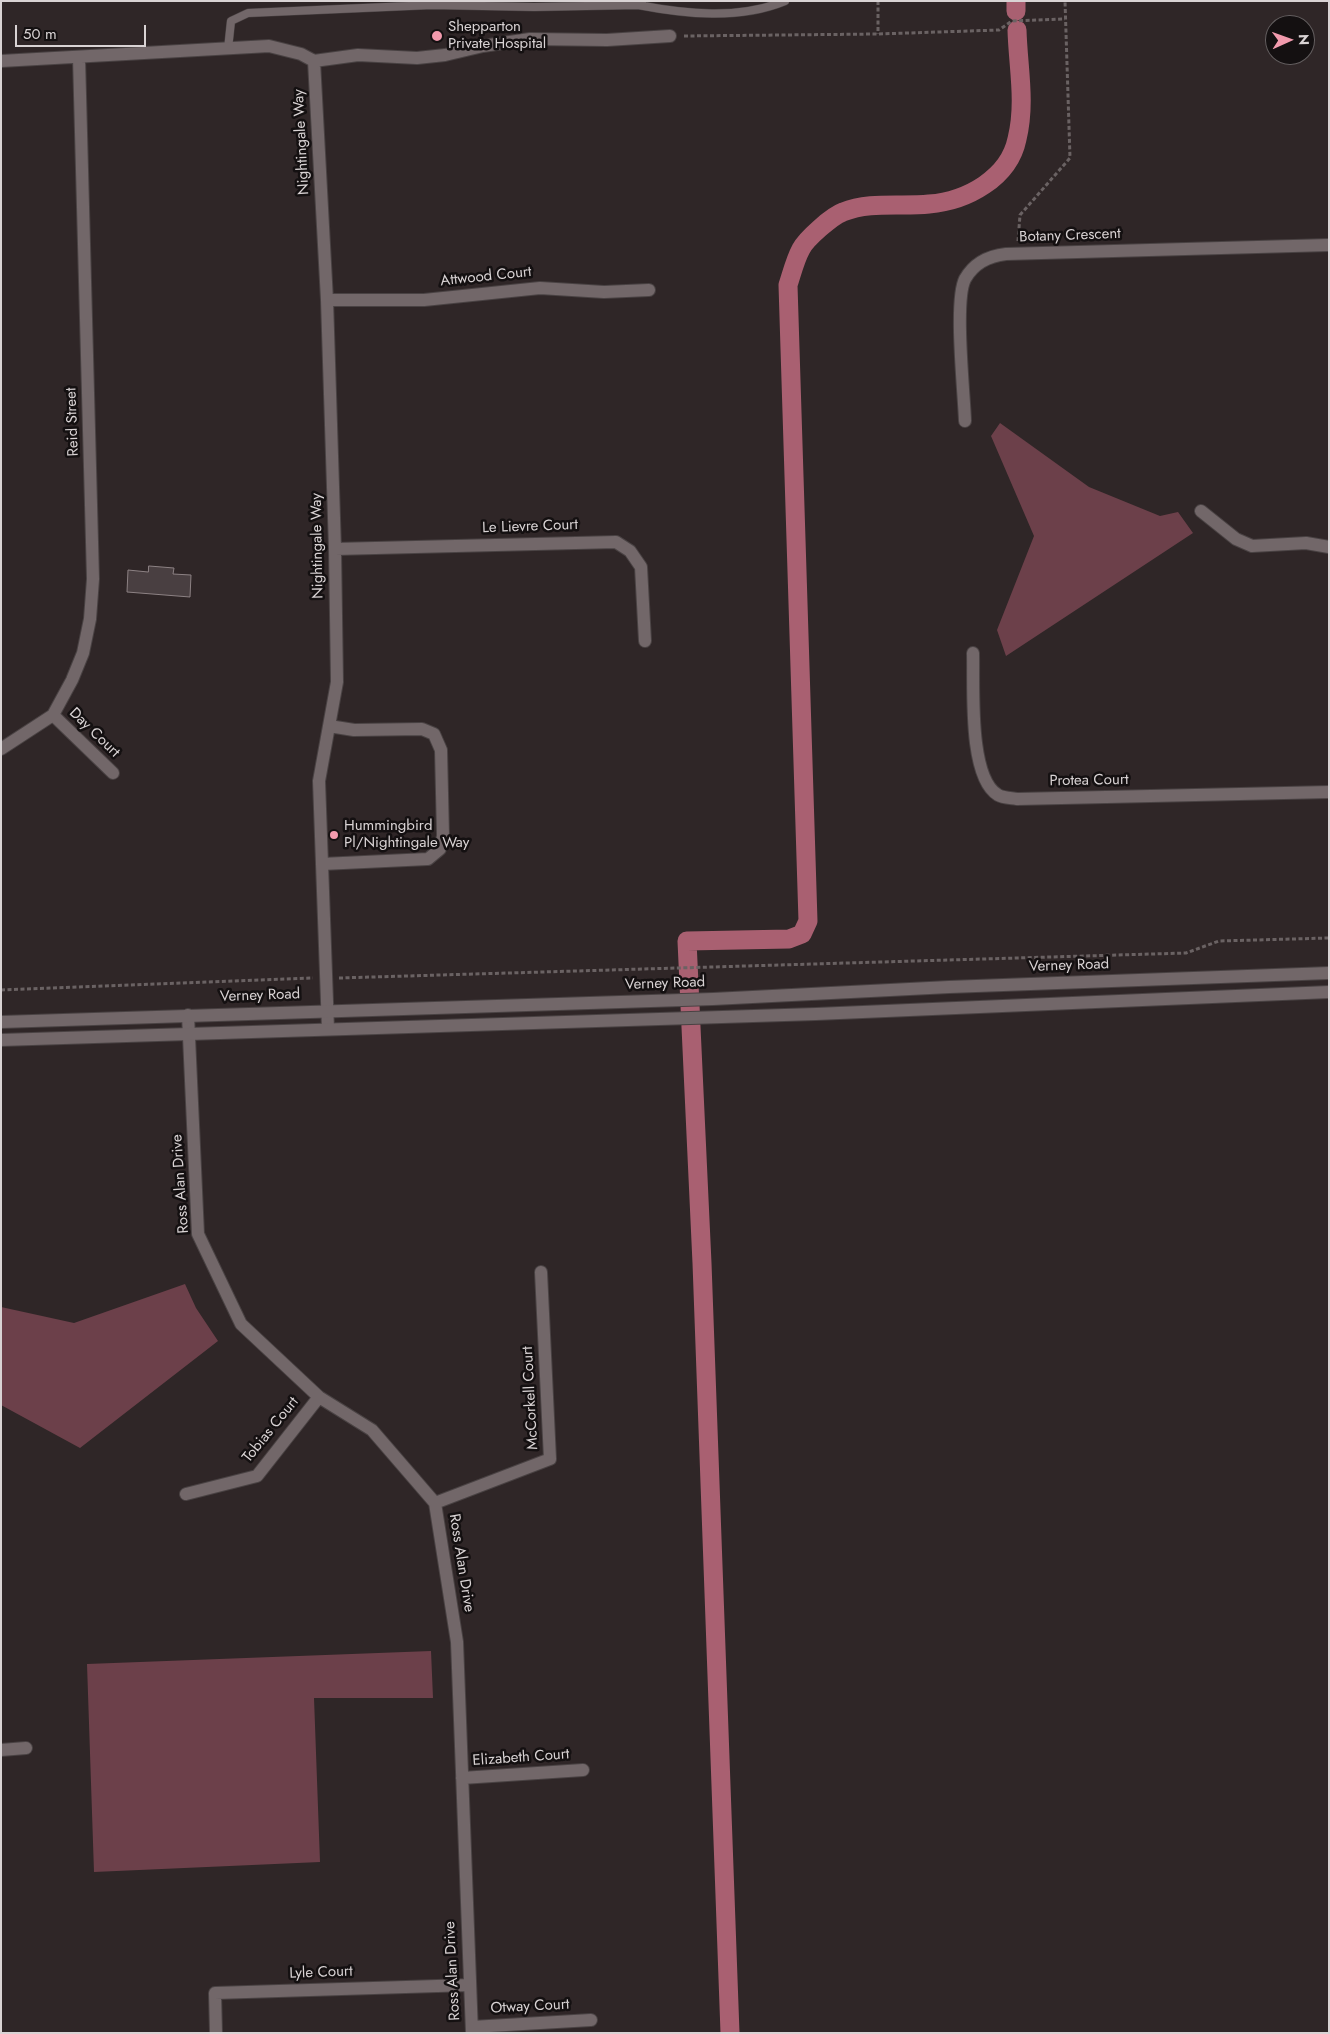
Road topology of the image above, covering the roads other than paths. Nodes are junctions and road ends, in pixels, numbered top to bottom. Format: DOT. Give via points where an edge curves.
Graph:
graph roads {
  1 [pos="785,1"];
  2 [pos="432,3"];
  3 [pos="640,3"];
  4 [pos="534,4"];
  5 [pos="759,5"];
  6 [pos="670,36"];
  7 [pos="228,49"];
  8 [pos="79,58"];
  9 [pos="1,61"];
  10 [pos="314,61"];
  11 [pos="1329,245"];
  12 [pos="649,290"];
  13 [pos="327,300"];
  14 [pos="965,421"];
  15 [pos="1200,512"];
  16 [pos="1329,537"];
  17 [pos="1306,543"];
  18 [pos="1329,547"];
  19 [pos="335,549"];
  20 [pos="645,641"];
  21 [pos="973,653"];
  22 [pos="53,715"];
  23 [pos="329,726"];
  24 [pos="1,749"];
  25 [pos="113,773"];
  26 [pos="1329,792"];
  27 [pos="322,864"];
  28 [pos="1329,973"];
  29 [pos="1329,992"];
  30 [pos="328,1010"];
  31 [pos="188,1016"];
  32 [pos="1,1022"];
  33 [pos="328,1029"];
  34 [pos="188,1034"];
  35 [pos="1,1040"];
  36 [pos="541,1272"];
  37 [pos="320,1397"];
  38 [pos="186,1494"];
  39 [pos="435,1503"];
  40 [pos="26,1748"];
  41 [pos="1,1750"];
  42 [pos="583,1770"];
  43 [pos="462,1778"];
  44 [pos="468,1984"];
  45 [pos="591,2020"];
  46 [pos="472,2030"];
  47 [pos="216,2033"];
  1 -- 5 [label="lane"];
  2 -- 4 [label="lane"];
  2 -- 7 [label="lane" via="248,13 231,21"];
  3 -- 4 [label="lane"];
  3 -- 5 [label="lane" via="682,13 724,13"];
  6 -- 10 [label="street" via="607,40 530,39 417,58 358,55"];
  7 -- 8 [label="street"];
  7 -- 10 [label="street" via="285,48"];
  8 -- 9 [label="street"];
  8 -- 22 [label="street, Reid Street" via="93,579 83,653"];
  10 -- 13 [label="street, Nightingale Way"];
  11 -- 14 [label="street, Botany Crescent" via="1018,254 983,260 970,272 960,296"];
  12 -- 13 [label="street, Attwood Court" via="540,288 424,300"];
  13 -- 19 [label="street, Nightingale Way"];
  15 -- 17 [label="street" via="1236,539 1252,546"];
  16 -- 17 [label="street"];
  17 -- 18 [label="street"];
  19 -- 20 [label="street, Le Lievre Court" via="616,542 630,551 641,568"];
  19 -- 23 [label="street, Nightingale Way" via="337,682"];
  21 -- 26 [label="street, Protea Court" via="977,758 984,779 998,795 1017,799"];
  22 -- 24 [label="street, Reid Street"];
  22 -- 25 [label="street, Day Court"];
  23 -- 27 [label="street, Nightingale Way" via="319,781"];
  23 -- 27 [label="street" via="354,730 422,729 434,734 441,750 443,836 440,849 428,859"];
  27 -- 30 [label="street, Nightingale Way"];
  28 -- 30 [label="street, Verney Road" via="713,999"];
  29 -- 33 [label="street"];
  30 -- 31 [label="street, Verney Road"];
  30 -- 33 [label="street, Nightingale Way"];
  31 -- 32 [label="street, Verney Road"];
  31 -- 34 [label="street, Ross Alan Drive"];
  33 -- 34 [label="street"];
  34 -- 35 [label="street"];
  34 -- 37 [label="street, Ross Alan Drive" via="198,1234 241,1324"];
  36 -- 39 [label="street, McCorkell Court" via="550,1459"];
  37 -- 38 [label="street, Tobias Court" via="257,1476"];
  37 -- 39 [label="street, Ross Alan Drive" via="372,1430"];
  39 -- 43 [label="street, Ross Alan Drive" via="457,1642"];
  40 -- 41 [label="street"];
  42 -- 43 [label="street, Elizabeth Court"];
  43 -- 44 [label="street, Ross Alan Drive"];
  44 -- 46 [label="street, Ross Alan Drive"];
  44 -- 47 [label="street, Lyle Court" via="215,1993"];
  45 -- 46 [label="street, Otway Court"];
}
